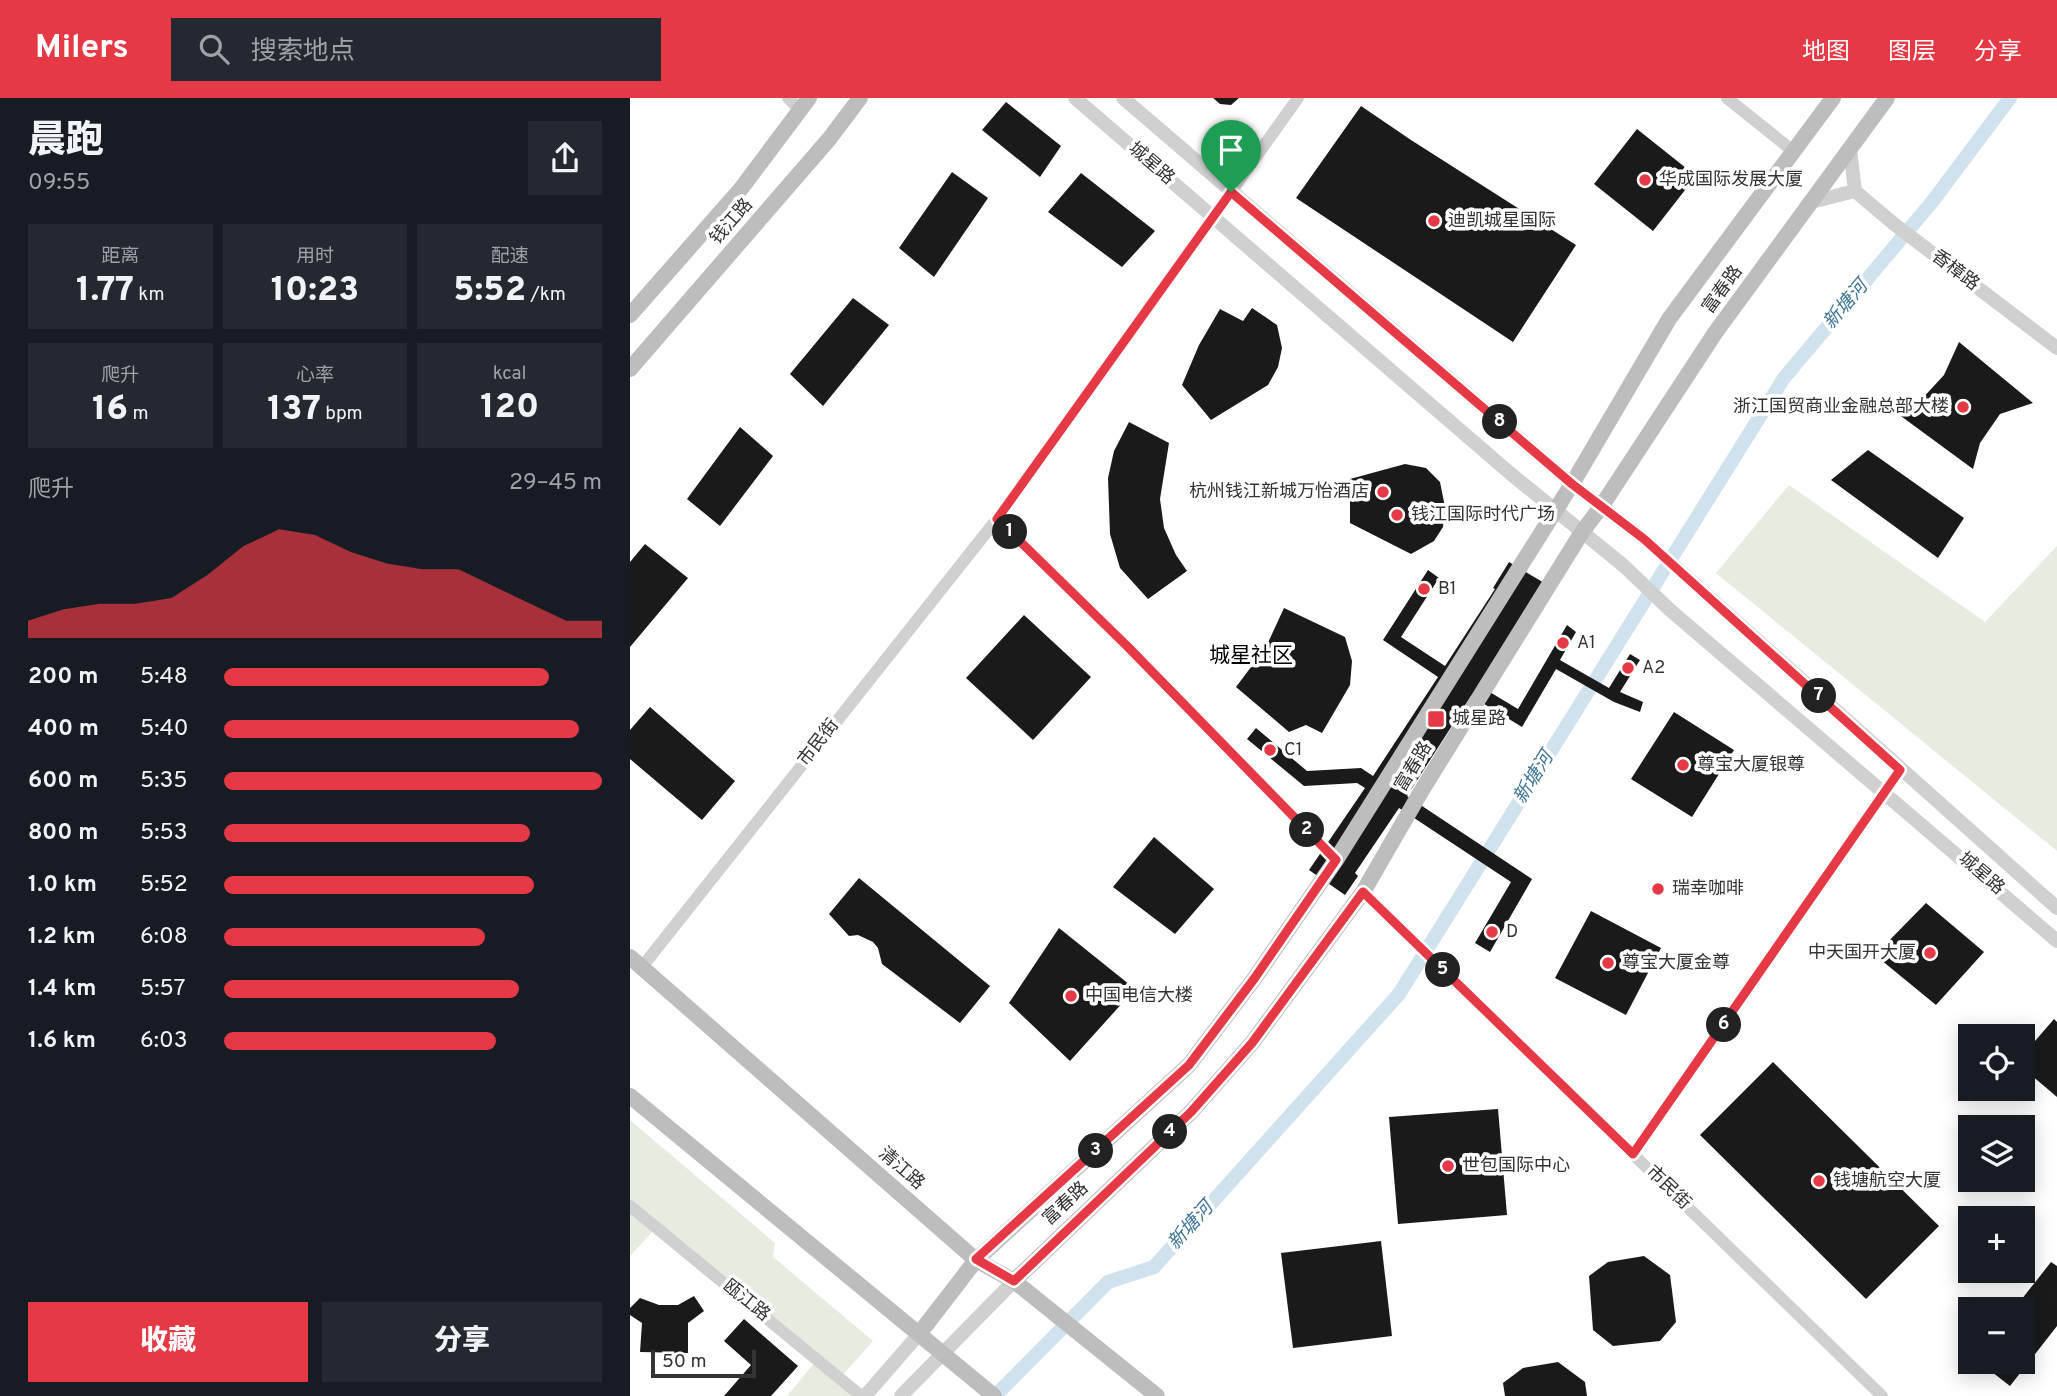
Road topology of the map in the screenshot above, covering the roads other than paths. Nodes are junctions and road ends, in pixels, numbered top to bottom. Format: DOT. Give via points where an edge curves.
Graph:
graph roads {
  1 [pos="788,98"];
  2 [pos="860,98"];
  3 [pos="1075,98"];
  4 [pos="1123,98"];
  5 [pos="1297,98"];
  6 [pos="1727,98"];
  7 [pos="1833,98"];
  8 [pos="1887,98"];
  9 [pos="805,104"];
  10 [pos="1850,149"];
  11 [pos="1793,151"];
  12 [pos="1854,191"];
  13 [pos="1231,192"];
  14 [pos="1811,202"];
  15 [pos="1212,218"];
  16 [pos="630,315"];
  17 [pos="2057,348"];
  18 [pos="630,369"];
  19 [pos="1572,484"];
  20 [pos="1601,507"];
  21 [pos="1555,511"];
  22 [pos="997,519"];
  23 [pos="1582,532"];
  24 [pos="1900,770"];
  25 [pos="1886,793"];
  26 [pos="1336,860"];
  27 [pos="1363,892"];
  28 [pos="2057,908"];
  29 [pos="2057,941"];
  30 [pos="636,962"];
  31 [pos="630,1096"];
  32 [pos="1633,1154"];
  33 [pos="630,1206"];
  34 [pos="976,1259"];
  35 [pos="1014,1281"];
  36 [pos="919,1334"];
  37 [pos="943,1354"];
  38 [pos="990,1393"];
  39 [pos="863,1396"];
  40 [pos="901,1396"];
  41 [pos="1157,1396"];
  42 [pos="1882,1396"];
  1 -- 9 [label="street"];
  2 -- 18 [label="main road, 钱江路"];
  3 -- 15 [label="street, 城星路"];
  4 -- 13 [label="street, 城星路"];
  5 -- 13 [label="street, 市民街"];
  6 -- 11 [label="street"];
  7 -- 11 [label="main road, 富春路"];
  8 -- 10 [label="main road, 富春路"];
  9 -- 16 [label="main road, 钱江路" via="740,190"];
  10 -- 12 [label="street"];
  10 -- 14 [label="main road, 富春路"];
  11 -- 19 [label="main road, 富春路" via="1669,319"];
  12 -- 14 [label="street"];
  12 -- 17 [label="street, 香樟路"];
  13 -- 15 [label="street, 市民街"];
  13 -- 19 [label="street, 城星路"];
  14 -- 20 [label="main road, 富春路" via="1715,333"];
  15 -- 21 [label="street, 城星路"];
  15 -- 22 [label="street, 市民街"];
  19 -- 20 [label="street, 城星路"];
  19 -- 21 [label="main road, 富春路"];
  20 -- 23 [label="main road, 富春路"];
  20 -- 24 [label="street, 城星路" via="1691,580"];
  21 -- 23 [label="street, 城星路"];
  21 -- 26 [label="main road, 富春路"];
  22 -- 26 [label="street"];
  22 -- 30 [label="street, 市民街"];
  23 -- 25 [label="street, 城星路"];
  23 -- 27 [label="main road, 富春路"];
  24 -- 25 [label="street"];
  24 -- 28 [label="street, 城星路"];
  25 -- 29 [label="street, 城星路"];
  25 -- 32 [label="street"];
  26 -- 34 [label="main road, 富春路" via="1189,1065"];
  27 -- 32 [label="street, 市民街"];
  27 -- 35 [label="main road, 富春路" via="1252,1043 1191,1112"];
  30 -- 34 [label="main road, 清江路"];
  31 -- 36 [label="main road"];
  32 -- 42 [label="street, 市民街"];
  33 -- 39 [label="street, 瓯江路"];
  34 -- 35 [label="main road, 清江路"];
  34 -- 36 [label="main road, 富春路"];
  35 -- 37 [label="street, 富春路"];
  35 -- 41 [label="main road, 清江路"];
  36 -- 37 [label="main road"];
  36 -- 39 [label="street, 富春路"];
  37 -- 38 [label="main road"];
  37 -- 40 [label="street, 富春路"];
}
